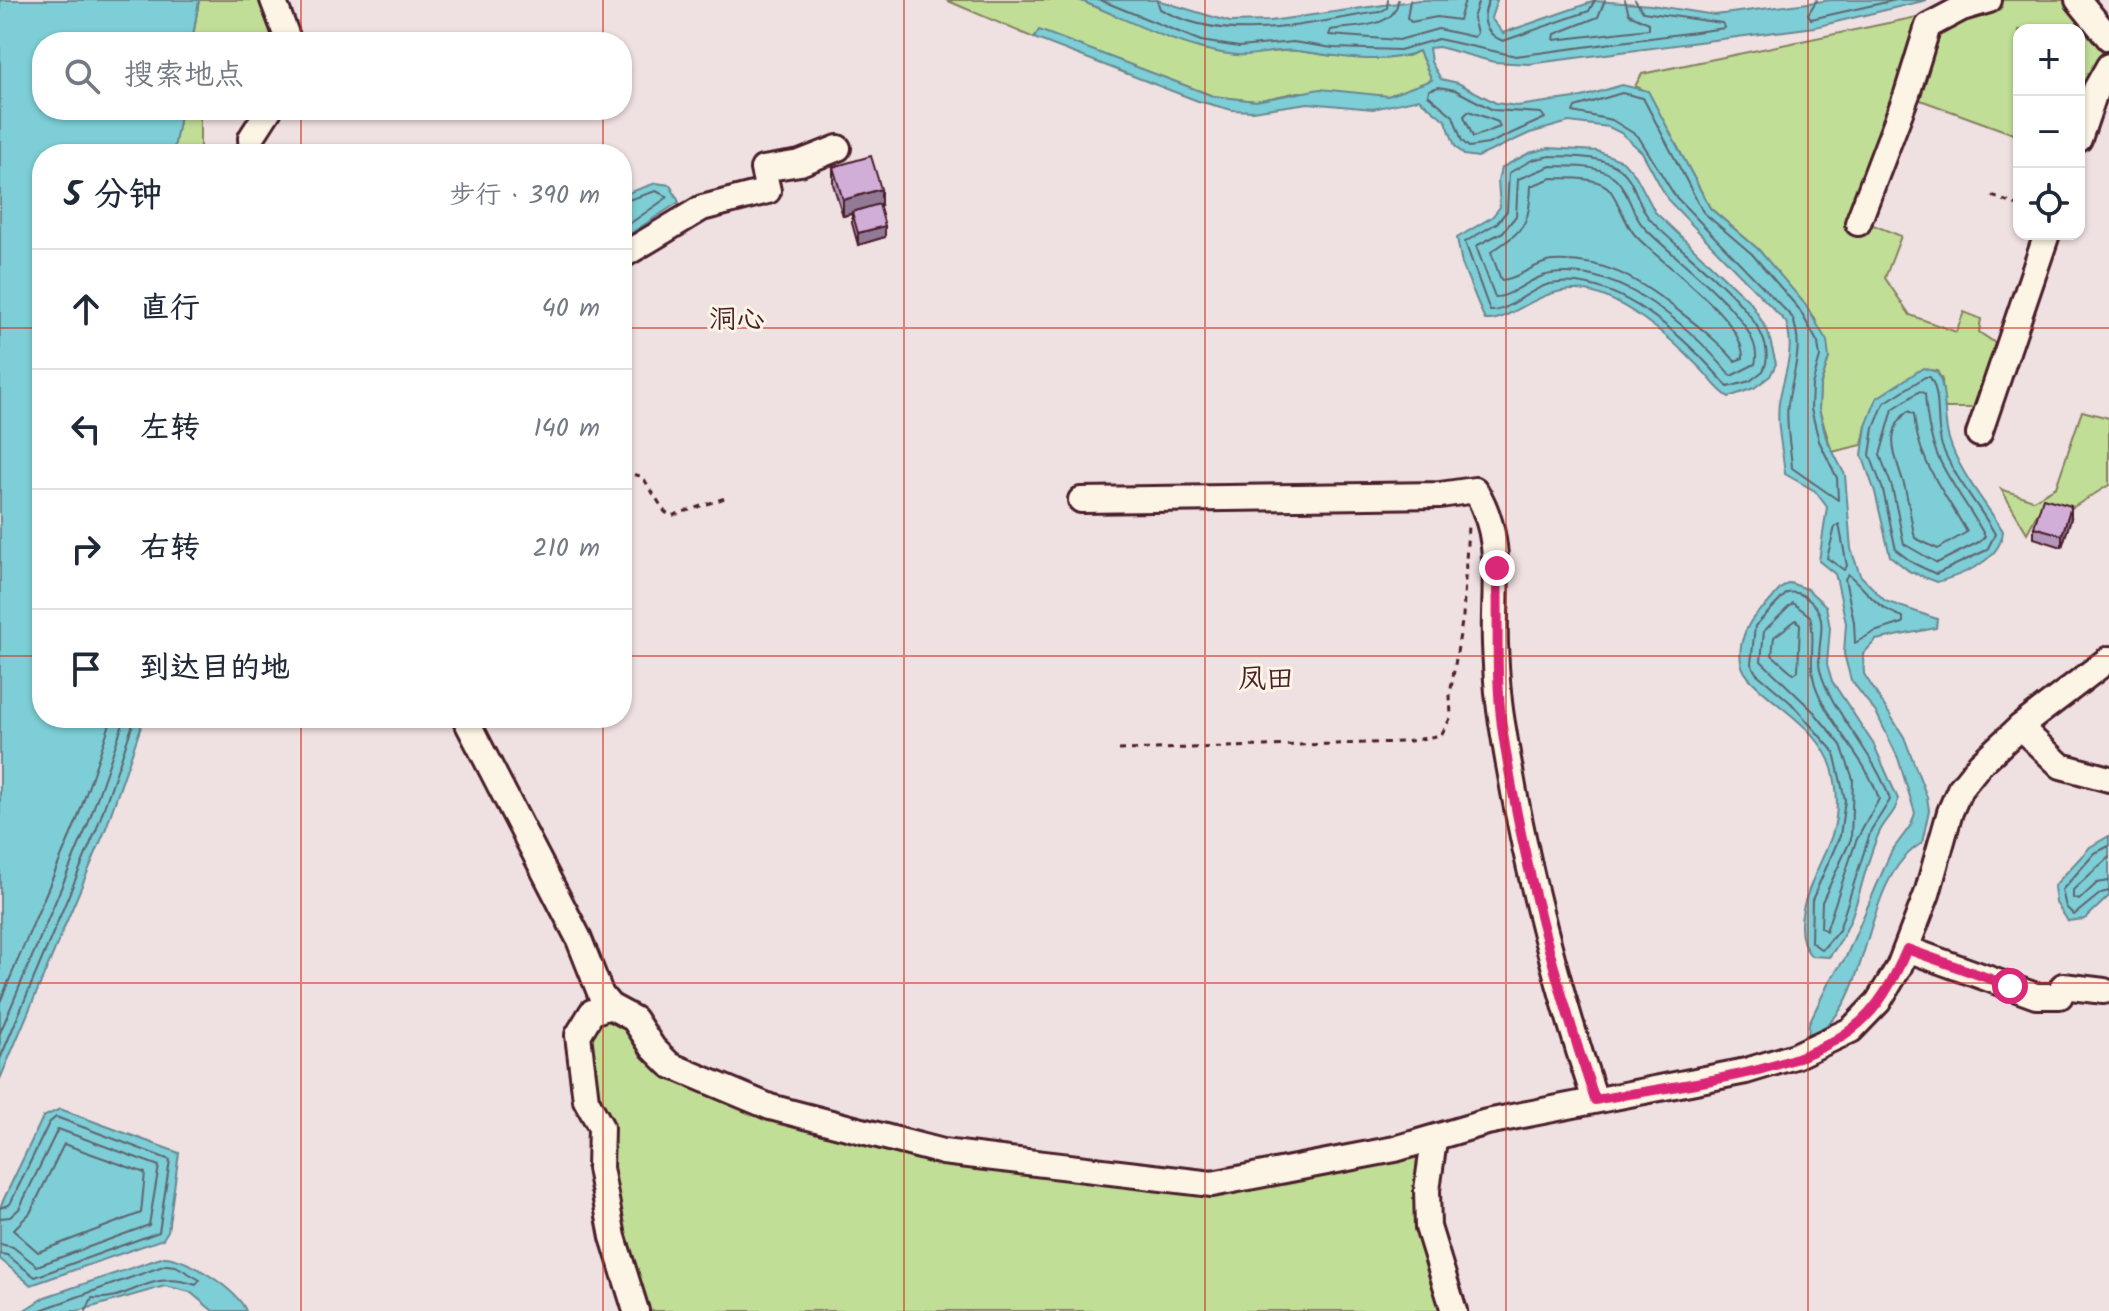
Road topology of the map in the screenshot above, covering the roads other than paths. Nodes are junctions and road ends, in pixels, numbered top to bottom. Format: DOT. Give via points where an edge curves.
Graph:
graph roads {
  1 [pos="273,0"];
  2 [pos="1989,0"];
  3 [pos="2078,0"];
  4 [pos="285,32"];
  5 [pos="2109,38"];
  6 [pos="2109,66"];
  7 [pos="264,120"];
  8 [pos="2085,121"];
  9 [pos="252,144"];
  10 [pos="838,148"];
  11 [pos="1858,223"];
  12 [pos="2045,240"];
  13 [pos="632,250"];
  14 [pos="1979,434"];
  15 [pos="1081,500"];
  16 [pos="2109,659"];
  17 [pos="2020,727"];
  18 [pos="470,728"];
  19 [pos="2109,779"];
  20 [pos="1907,949"];
  21 [pos="2104,991"];
  22 [pos="610,1006"];
  23 [pos="1595,1100"];
  24 [pos="1434,1140"];
  25 [pos="636,1311"];
  26 [pos="1454,1311"];
  1 -- 4 [label="street"];
  2 -- 11 [label="street" via="1928,26"];
  3 -- 5 [label="street"];
  6 -- 8 [label="street"];
  7 -- 9 [label="street"];
  10 -- 13 [label="street" via="800,163 763,169 768,191 702,208"];
  12 -- 14 [label="street"];
  15 -- 23 [label="street" via="1440,495 1475,490 1497,568 1495,642 1502,725 1525,855"];
  16 -- 17 [label="street"];
  17 -- 19 [label="street" via="2061,766"];
  17 -- 20 [label="street" via="1960,789"];
  18 -- 22 [label="street"];
  20 -- 21 [label="street" via="2036,996 2060,996 2063,986"];
  20 -- 23 [label="street" via="1890,985 1865,1017 1819,1047 1746,1071"];
  22 -- 24 [label="street" via="634,1019 670,1065 696,1077 770,1107 943,1152 1212,1184"];
  22 -- 25 [label="street" via="592,1012 578,1035 586,1100 601,1127 600,1168 613,1237"];
  23 -- 24 [label="street" via="1487,1122"];
  24 -- 26 [label="street" via="1428,1227"];
}
